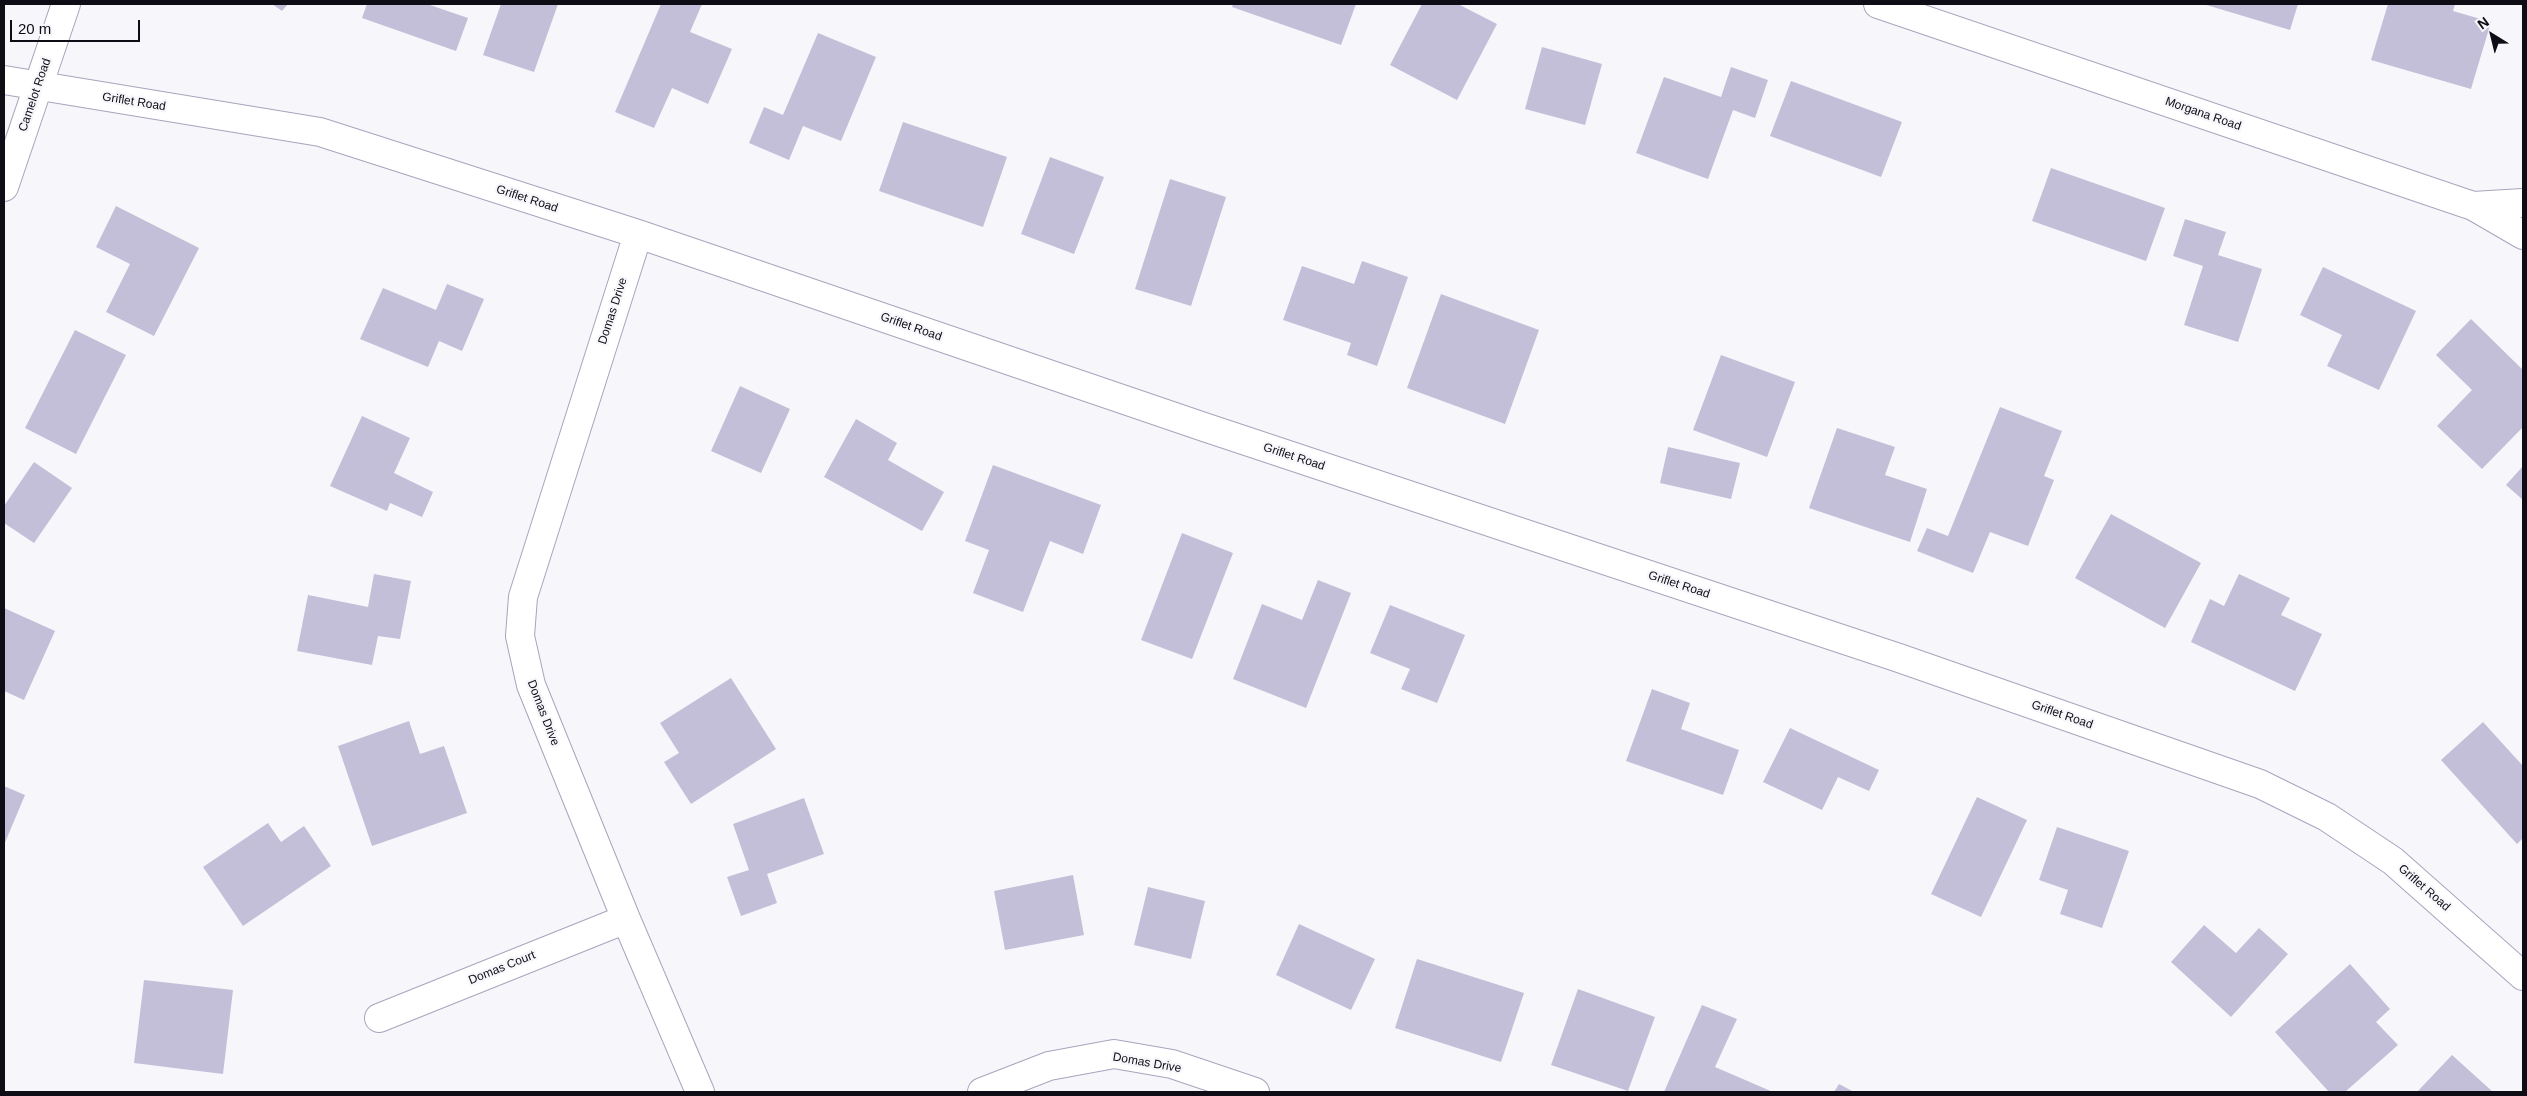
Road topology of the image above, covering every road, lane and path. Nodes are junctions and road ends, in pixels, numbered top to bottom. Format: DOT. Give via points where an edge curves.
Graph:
graph roads {
  1 [pos="66,4"];
  2 [pos="1878,4"];
  3 [pos="4,80"];
  4 [pos="38,87"];
  5 [pos="4,187"];
  6 [pos="2523,203"];
  7 [pos="2473,206"];
  8 [pos="638,234"];
  9 [pos="2523,235"];
  10 [pos="626,919"];
  11 [pos="2523,976"];
  12 [pos="379,1018"];
  13 [pos="700,1092"];
  14 [pos="982,1092"];
  15 [pos="1255,1092"];
  1 -- 4 [label="street, Camelot Road"];
  2 -- 7 [label="street, Morgana Road"];
  3 -- 4 [label="street, Griflet Road"];
  4 -- 5 [label="street, Camelot Road"];
  4 -- 8 [label="street, Griflet Road" via="320,132"];
  6 -- 7 [label="street"];
  7 -- 9 [label="street, Morgana Road"];
  8 -- 10 [label="street, Domas Drive" via="523,597 520,636 531,685"];
  8 -- 11 [label="street, Griflet Road" via="1899,658 2260,784 2327,817 2393,861"];
  10 -- 12 [label="street, Domas Court"];
  10 -- 13 [label="street, Domas Drive"];
  14 -- 15 [label="street, Domas Drive" via="1049,1066 1114,1054 1172,1064"];
}
